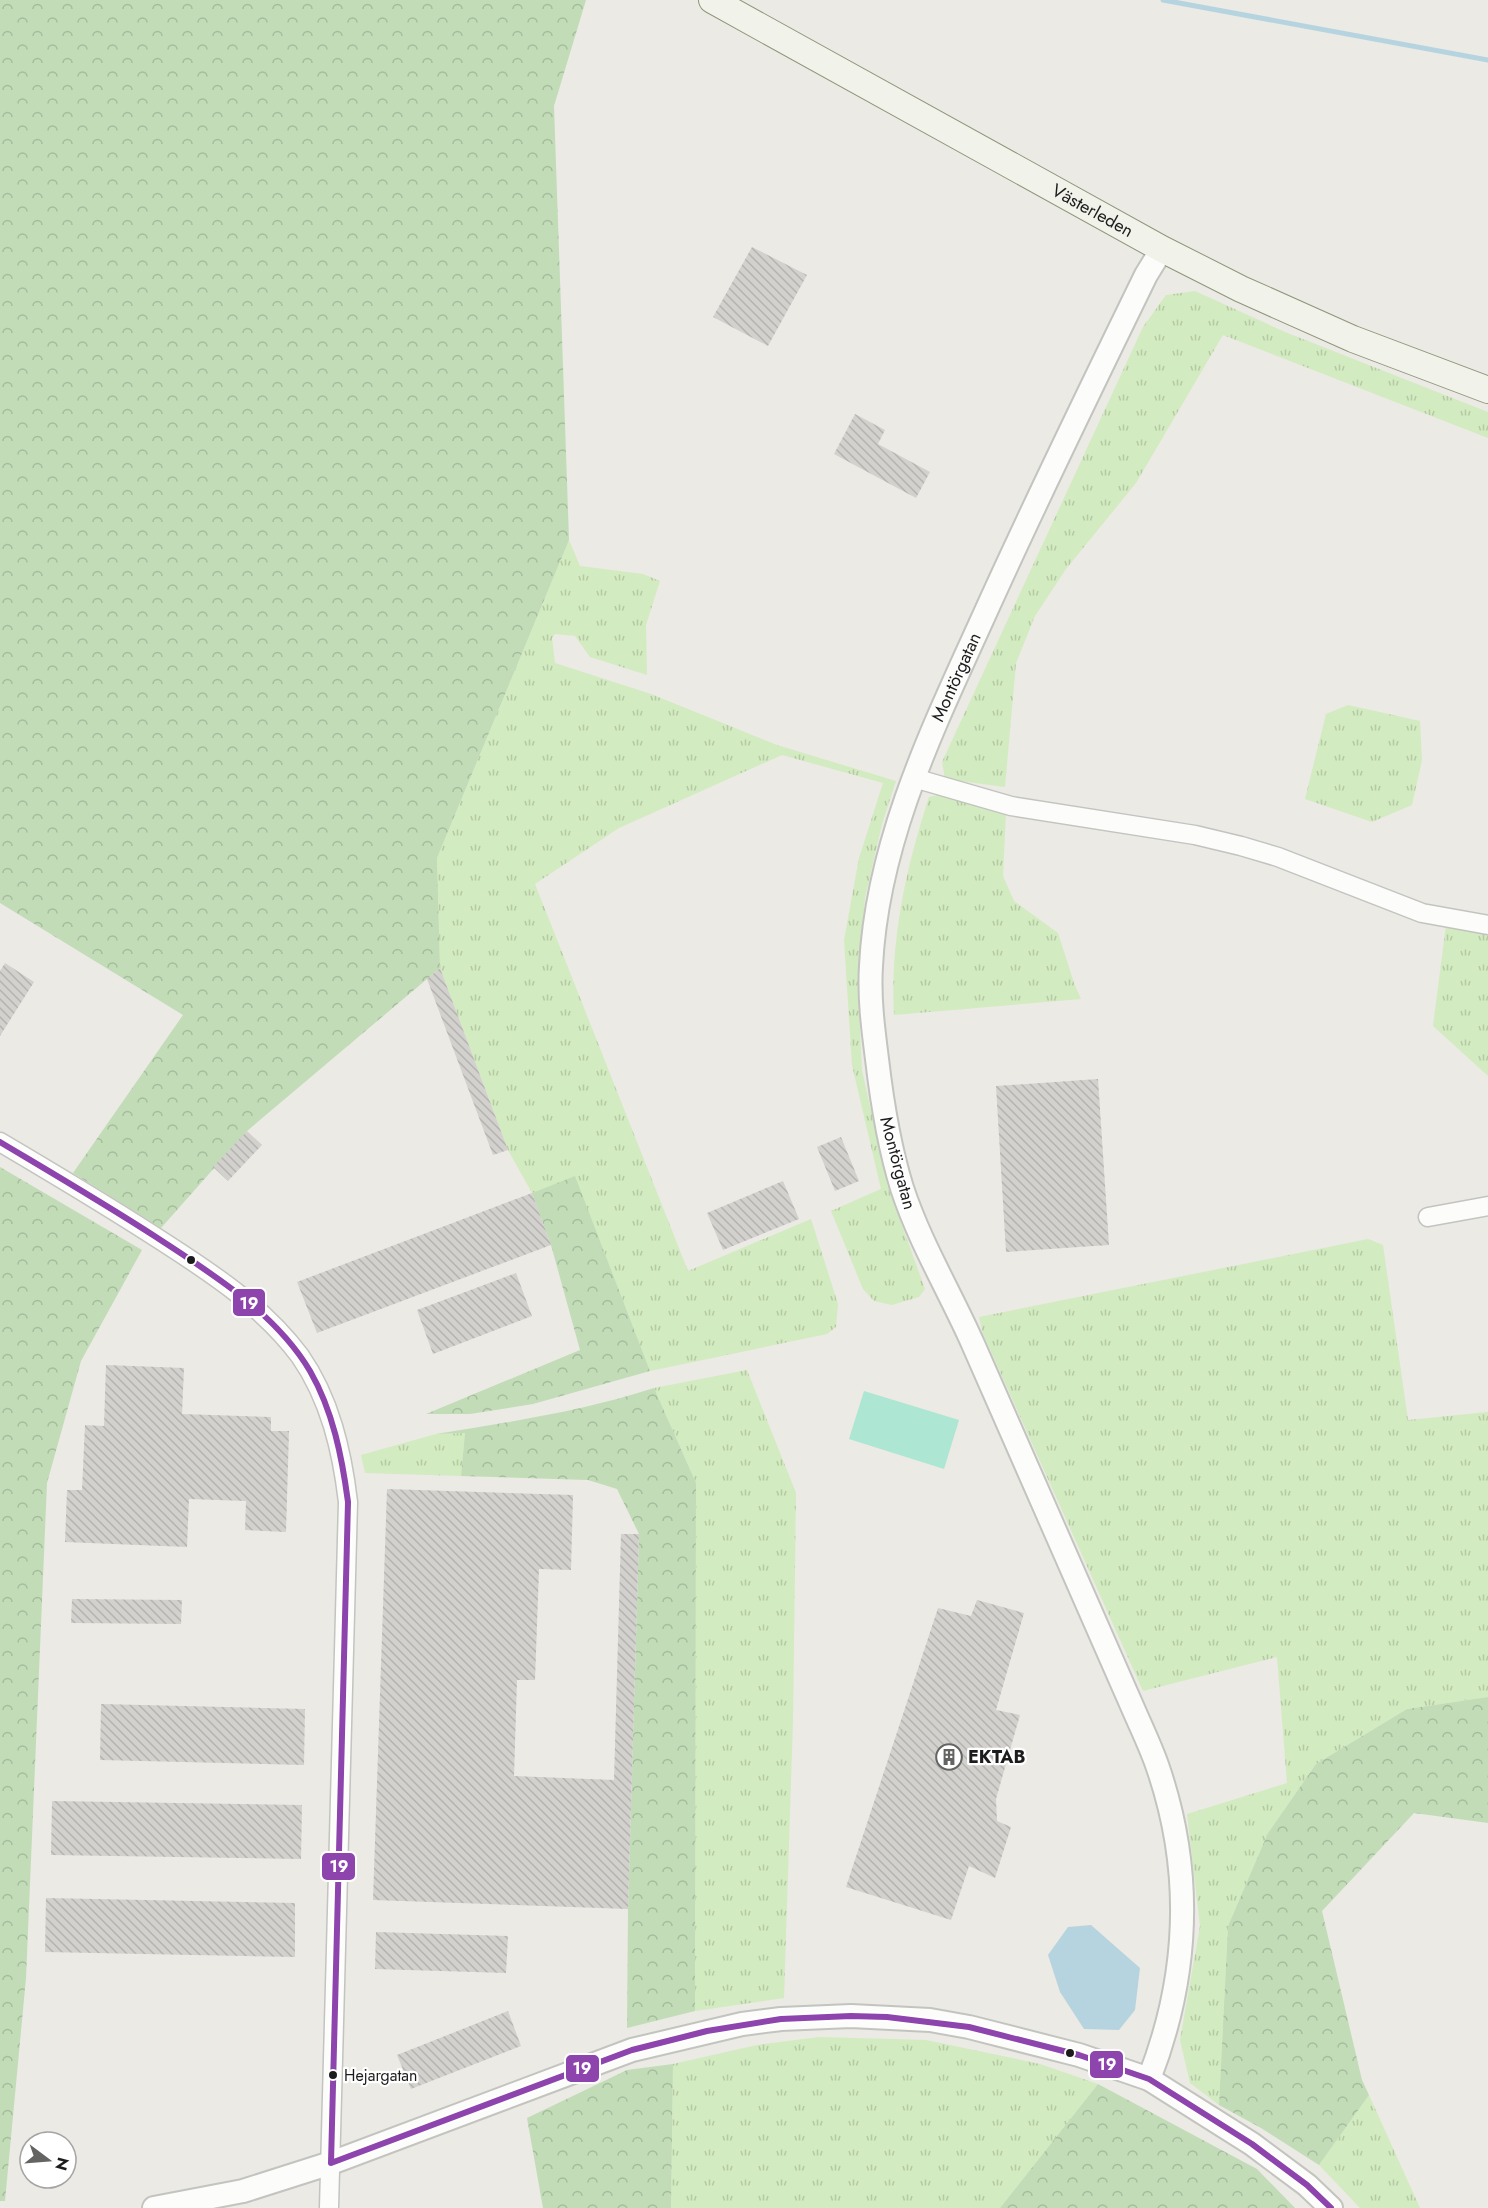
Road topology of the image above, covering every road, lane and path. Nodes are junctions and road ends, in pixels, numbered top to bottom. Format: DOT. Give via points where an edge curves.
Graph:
graph roads {
  1 [pos="712,0"];
  2 [pos="1162,249"];
  3 [pos="1488,390"];
  4 [pos="914,778"];
  5 [pos="1488,925"];
  6 [pos="0,1142"];
  7 [pos="1488,1206"];
  8 [pos="1428,1217"];
  9 [pos="1149,2079"];
  10 [pos="331,2163"];
  11 [pos="154,2208"];
  12 [pos="329,2208"];
  13 [pos="1331,2208"];
  1 -- 2 [label="main road, Västerleden"];
  2 -- 3 [label="main road, Västerleden" via="1296,315"];
  2 -- 4 [label="street, Montörgatan" via="1036,501 953,682"];
  4 -- 5 [label="street" via="1011,806 1195,835 1240,846 1422,913"];
  4 -- 9 [label="street, Montörgatan" via="884,873 871,966 872,1020 890,1144 916,1229 959,1312 1157,1764 1167,1797 1181,1873 1182,1941 1171,2015"];
  6 -- 10 [label="street" via="219,1278 269,1321 300,1357 324,1399 343,1458 348,1502"];
  7 -- 8 [label="street"];
  9 -- 10 [label="street" via="1079,2055 930,2020 851,2016 781,2019 707,2031 632,2050"];
  9 -- 13 [label="street" via="1251,2144"];
  10 -- 11 [label="street" via="243,2192"];
  10 -- 12 [label="street"];
}
